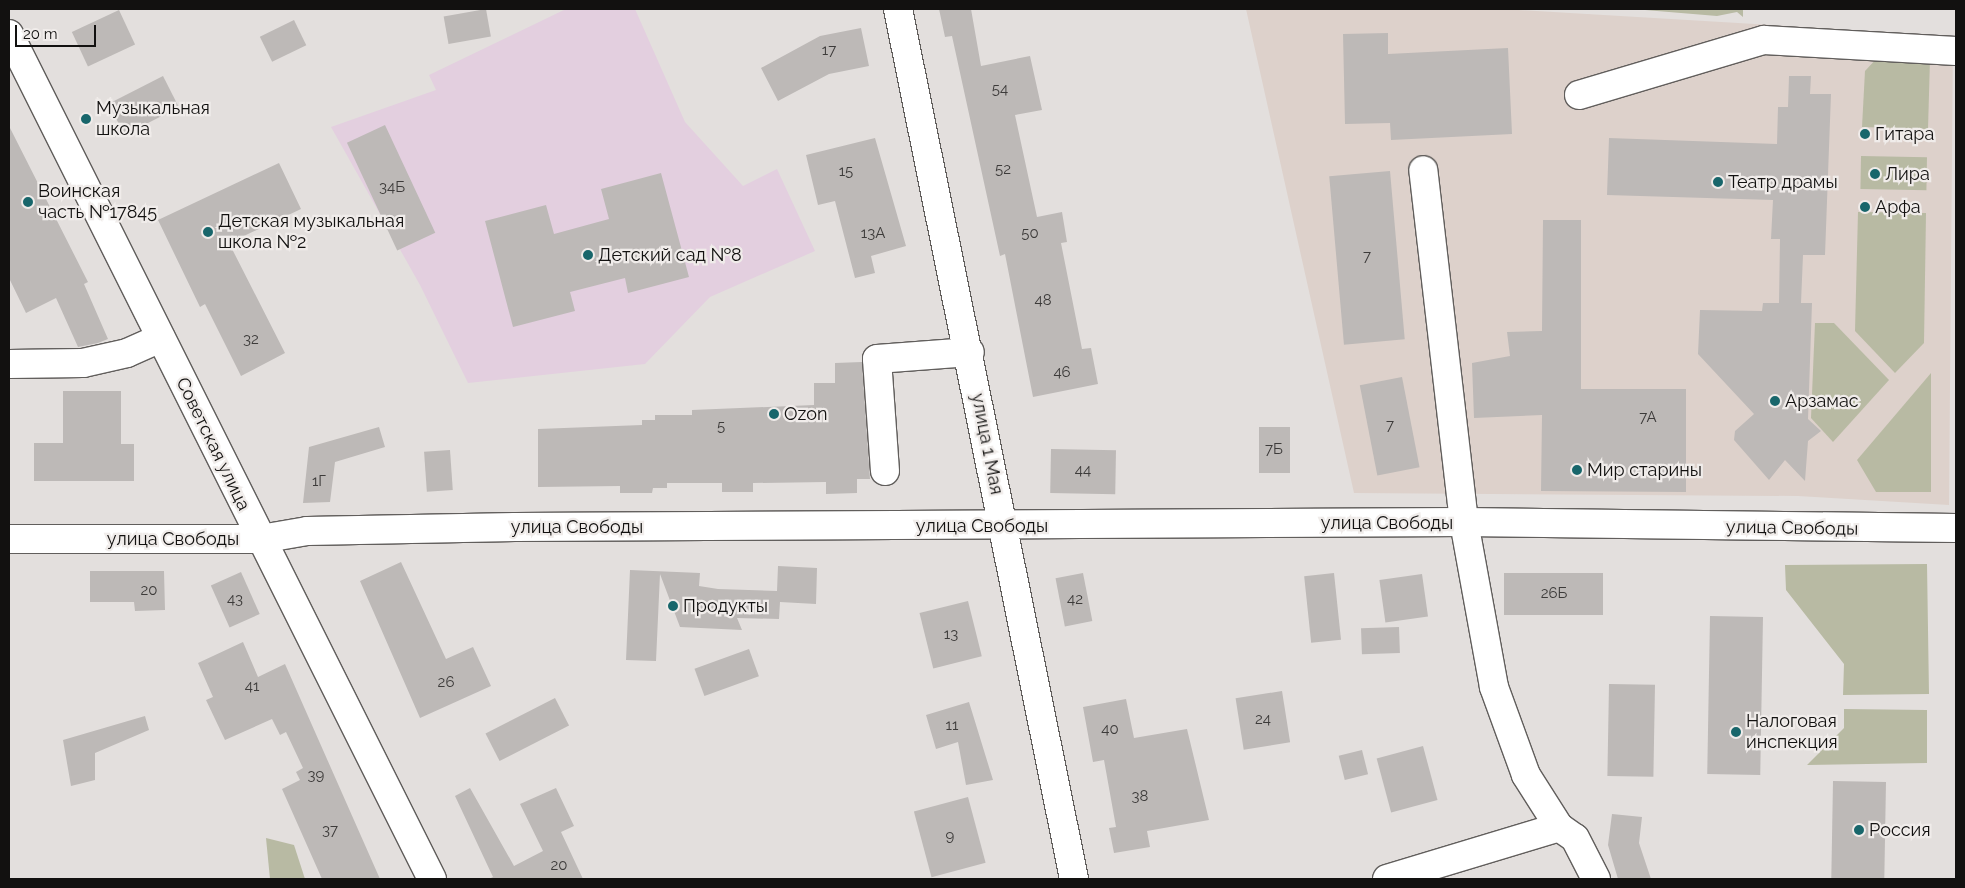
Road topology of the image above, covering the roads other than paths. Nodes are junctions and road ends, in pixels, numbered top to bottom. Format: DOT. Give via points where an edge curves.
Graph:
graph roads {
  1 [pos="898,9"];
  2 [pos="9,34"];
  3 [pos="1956,51"];
  4 [pos="1579,96"];
  5 [pos="1423,170"];
  6 [pos="161,338"];
  7 [pos="970,352"];
  8 [pos="9,364"];
  9 [pos="885,471"];
  10 [pos="1464,522"];
  11 [pos="1004,526"];
  12 [pos="1956,528"];
  13 [pos="9,539"];
  14 [pos="260,539"];
  15 [pos="1559,827"];
  16 [pos="432,879"];
  17 [pos="1074,879"];
  18 [pos="1387,879"];
  19 [pos="1596,879"];
  1 -- 7 [label="street, улица 1 Мая"];
  2 -- 6 [label="street, Советская улица"];
  3 -- 4 [label="street" via="1764,40"];
  5 -- 10 [label="street"];
  6 -- 8 [label="street" via="127,353 83,363"];
  6 -- 14 [label="street, Советская улица"];
  7 -- 9 [label="street" via="877,359"];
  7 -- 11 [label="street, улица 1 Мая"];
  10 -- 11 [label="street, улица Свободы"];
  10 -- 12 [label="street, улица Свободы"];
  10 -- 15 [label="street" via="1494,687 1526,775"];
  11 -- 14 [label="street, улица Свободы" via="307,531"];
  11 -- 17 [label="street, улица 1 Мая"];
  13 -- 14 [label="street, улица Свободы"];
  14 -- 16 [label="street, Советская улица" via="277,562"];
  15 -- 18 [label="street"];
  15 -- 19 [label="street" via="1575,838"];
}
